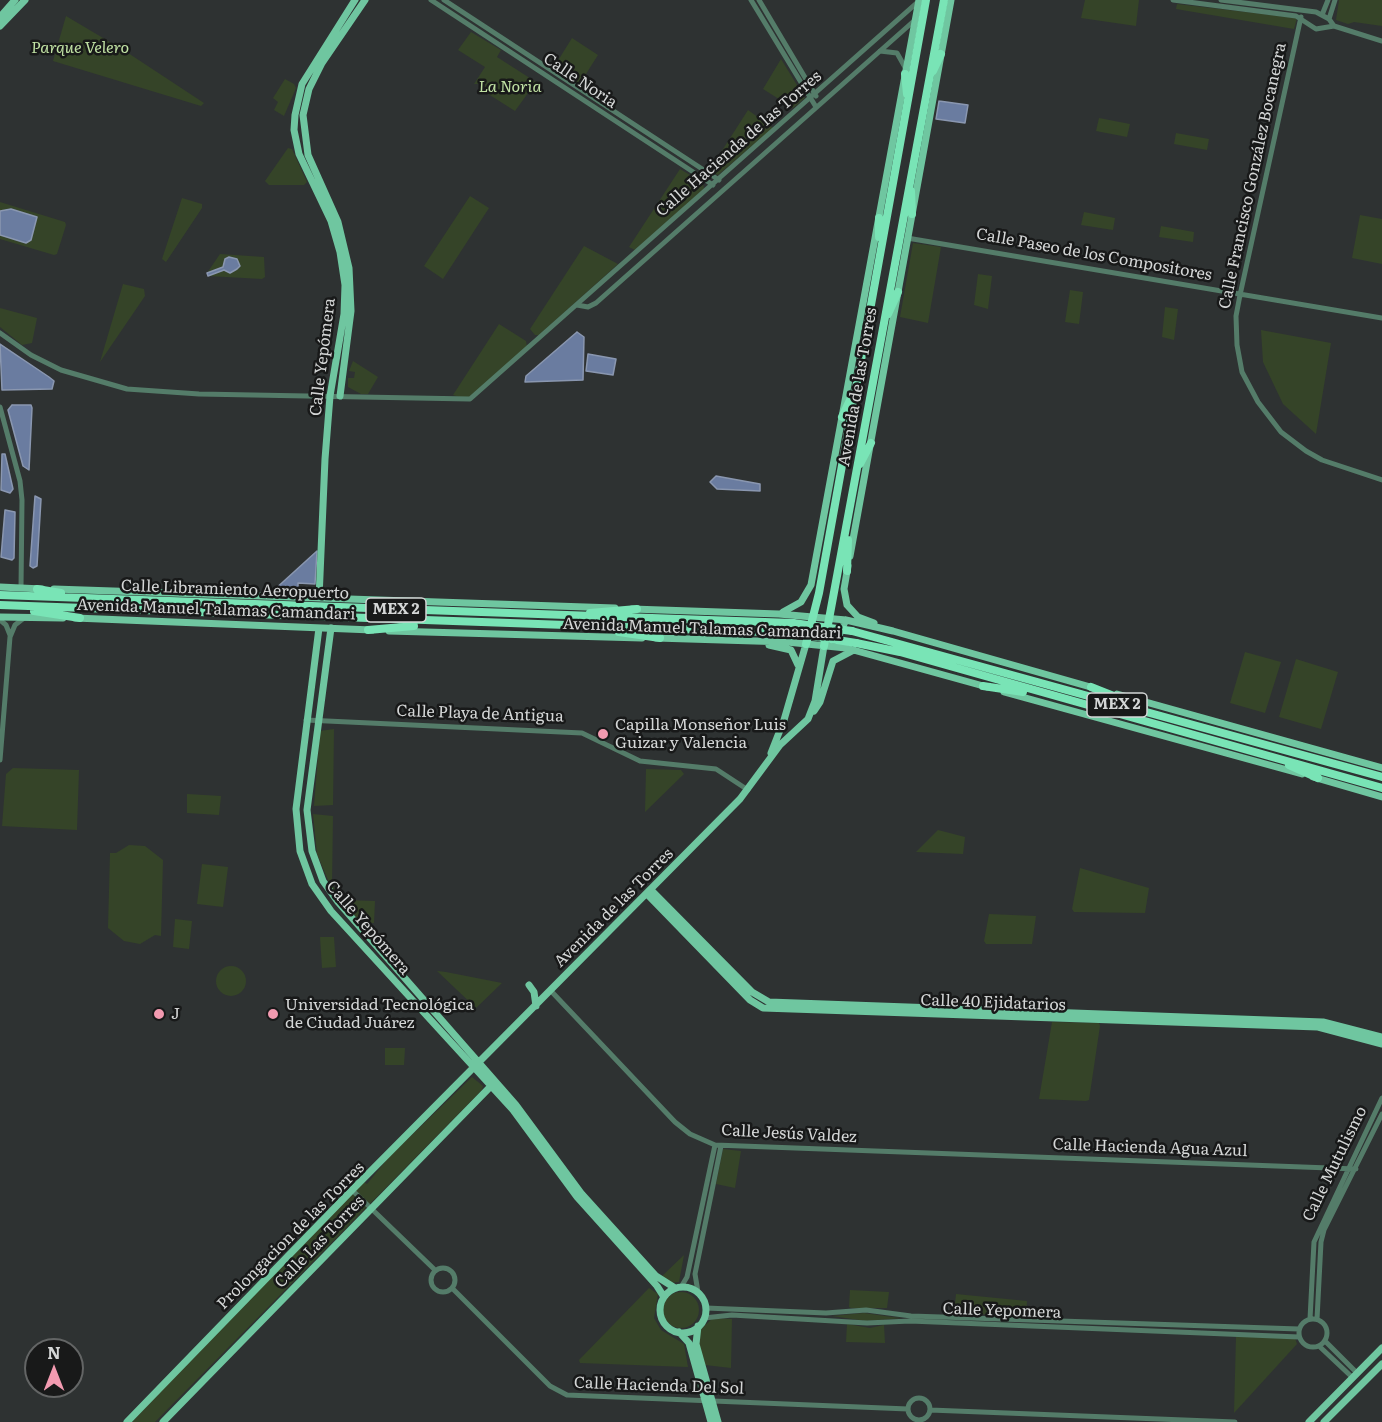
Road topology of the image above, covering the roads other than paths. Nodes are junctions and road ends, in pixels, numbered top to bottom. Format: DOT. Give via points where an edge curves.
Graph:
graph roads {
  1 [pos="15,0"];
  2 [pos="25,0"];
  3 [pos="355,0"];
  4 [pos="365,0"];
  5 [pos="431,0"];
  6 [pos="444,0"];
  7 [pos="751,0"];
  8 [pos="759,0"];
  9 [pos="921,0"];
  10 [pos="944,0"];
  11 [pos="951,0"];
  12 [pos="1173,0"];
  13 [pos="1221,0"];
  14 [pos="1328,0"];
  15 [pos="1335,0"];
  16 [pos="1319,13"];
  17 [pos="0,16"];
  18 [pos="1301,17"];
  19 [pos="1329,19"];
  20 [pos="915,20"];
  21 [pos="1309,22"];
  22 [pos="0,26"];
  23 [pos="1334,26"];
  24 [pos="889,28"];
  25 [pos="896,36"];
  26 [pos="1382,41"];
  27 [pos="879,51"];
  28 [pos="940,54"];
  29 [pos="906,72"];
  30 [pos="927,86"];
  31 [pos="813,97"];
  32 [pos="908,104"];
  33 [pos="818,105"];
  34 [pos="902,134"];
  35 [pos="917,140"];
  36 [pos="899,150"];
  37 [pos="914,154"];
  38 [pos="911,177"];
  39 [pos="719,180"];
  40 [pos="714,185"];
  41 [pos="890,199"];
  42 [pos="912,214"];
  43 [pos="879,218"];
  44 [pos="903,237"];
  45 [pos="881,248"];
  46 [pos="898,292"];
  47 [pos="1240,295"];
  48 [pos="577,305"];
  49 [pos="1382,318"];
  50 [pos="882,327"];
  51 [pos="0,333"];
  52 [pos="865,335"];
  53 [pos="880,341"];
  54 [pos="860,362"];
  55 [pos="874,368"];
  56 [pos="856,388"];
  57 [pos="330,396"];
  58 [pos="340,396"];
  59 [pos="0,407"];
  60 [pos="842,417"];
  61 [pos="871,443"];
  62 [pos="856,471"];
  63 [pos="1382,480"];
  64 [pos="826,504"];
  65 [pos="833,512"];
  66 [pos="849,515"];
  67 [pos="847,572"];
  68 [pos="0,587"];
  69 [pos="21,588"];
  70 [pos="37,589"];
  71 [pos="819,594"];
  72 [pos="0,595"];
  73 [pos="107,598"];
  74 [pos="319,598"];
  75 [pos="833,601"];
  76 [pos="0,606"];
  77 [pos="637,609"];
  78 [pos="779,614"];
  79 [pos="795,615"];
  80 [pos="814,615"];
  81 [pos="574,616"];
  82 [pos="26,618"];
  83 [pos="80,618"];
  84 [pos="830,618"];
  85 [pos="0,619"];
  86 [pos="846,620"];
  87 [pos="445,623"];
  88 [pos="579,627"];
  89 [pos="319,628"];
  90 [pos="331,628"];
  91 [pos="368,630"];
  92 [pos="893,631"];
  93 [pos="10,637"];
  94 [pos="660,638"];
  95 [pos="755,641"];
  96 [pos="787,642"];
  97 [pos="806,644"];
  98 [pos="824,646"];
  99 [pos="856,646"];
  100 [pos="846,648"];
  101 [pos="798,665"];
  102 [pos="982,686"];
  103 [pos="1091,687"];
  104 [pos="1052,696"];
  105 [pos="811,713"];
  106 [pos="306,720"];
  107 [pos="317,721"];
  108 [pos="1178,723"];
  109 [pos="1263,754"];
  110 [pos="0,760"];
  111 [pos="767,762"];
  112 [pos="1382,768"];
  113 [pos="1382,776"];
  114 [pos="1318,778"];
  115 [pos="1382,788"];
  116 [pos="748,790"];
  117 [pos="1382,797"];
  118 [pos="649,892"];
  119 [pos="529,985"];
  120 [pos="551,991"];
  121 [pos="536,1006"];
  122 [pos="1359,1034"];
  123 [pos="1382,1037"];
  124 [pos="1382,1044"];
  125 [pos="477,1066"];
  126 [pos="492,1083"];
  127 [pos="1382,1098"];
  128 [pos="1382,1114"];
  129 [pos="718,1145"];
  130 [pos="944,1154"];
  131 [pos="1352,1168"];
  132 [pos="352,1190"];
  133 [pos="370,1210"];
  134 [pos="1322,1228"];
  135 [pos="435,1270"];
  136 [pos="452,1288"];
  137 [pos="678,1288"];
  138 [pos="698,1293"];
  139 [pos="664,1297"];
  140 [pos="705,1308"];
  141 [pos="704,1318"];
  142 [pos="1310,1318"];
  143 [pos="1317,1319"];
  144 [pos="698,1326"];
  145 [pos="1299,1329"];
  146 [pos="679,1332"];
  147 [pos="1299,1337"];
  148 [pos="1325,1341"];
  149 [pos="1319,1346"];
  150 [pos="1382,1348"];
  151 [pos="1382,1364"];
  152 [pos="1355,1376"];
  153 [pos="709,1401"];
  154 [pos="908,1409"];
  155 [pos="930,1410"];
  156 [pos="127,1422"];
  157 [pos="162,1422"];
  158 [pos="711,1422"];
  159 [pos="718,1422"];
  160 [pos="1235,1422"];
  161 [pos="1310,1422"];
  162 [pos="1324,1422"];
  1 -- 17 [label="main road"];
  2 -- 22 [label="main road"];
  3 -- 57 [label="main road, Calle Yepómera" via="302,84 295,115 297,144 331,221 345,285 342,335"];
  4 -- 58 [label="main road, Calle Yepómera" via="322,63 309,89 303,115 308,155 338,222 349,268 351,311"];
  5 -- 40 [label="street, Calle Noria"];
  6 -- 39 [label="street, Calle Noria"];
  7 -- 31 [label="street"];
  8 -- 31 [label="street"];
  9 -- 20 [label="main road, Avenida de las Torres"];
  9 -- 24 [label="street, Calle Hacienda de las Torres"];
  9 -- 32 [label="highway, Avenida de las Torres"];
  10 -- 30 [label="highway, Avenida de las Torres"];
  11 -- 28 [label="main road, Avenida de las Torres"];
  12 -- 18 [label="street"];
  13 -- 16 [label="street"];
  14 -- 16 [label="street"];
  15 -- 19 [label="street"];
  16 -- 19 [label="street"];
  16 -- 21 [label="street"];
  18 -- 21 [label="street"];
  18 -- 47 [label="street, Calle Francisco González Bocanegra"];
  19 -- 23 [label="street"];
  20 -- 25 [label="street, Calle Hacienda de las Torres"];
  20 -- 29 [label="main road, Avenida de las Torres"];
  21 -- 23 [label="street" via="1316,29"];
  23 -- 26 [label="street"];
  24 -- 25 [label="street"];
  24 -- 31 [label="street, Calle Hacienda de las Torres"];
  25 -- 27 [label="street, Calle Hacienda de las Torres"];
  27 -- 29 [label="street" via="897,53"];
  27 -- 33 [label="street, Calle Hacienda de las Torres"];
  28 -- 30 [label="highway"];
  28 -- 42 [label="main road, Avenida de las Torres"];
  29 -- 32 [label="highway"];
  29 -- 43 [label="main road, Avenida de las Torres"];
  30 -- 35 [label="highway, Avenida de las Torres"];
  31 -- 33 [label="street"];
  31 -- 39 [label="street, Calle Hacienda de las Torres"];
  32 -- 34 [label="highway, Avenida de las Torres"];
  33 -- 48 [label="street, Calle Hacienda de las Torres" via="596,303 588,307"];
  34 -- 35 [label="highway"];
  34 -- 36 [label="highway, Avenida de las Torres"];
  35 -- 37 [label="highway, Avenida de las Torres"];
  36 -- 37 [label="highway" via="909,149"];
  36 -- 41 [label="highway, Avenida de las Torres"];
  37 -- 38 [label="highway, Avenida de las Torres"];
  38 -- 42 [label="highway"];
  38 -- 44 [label="highway, Avenida de las Torres"];
  39 -- 40 [label="street, Calle Hacienda de las Torres"];
  40 -- 48 [label="street, Calle Hacienda de las Torres"];
  41 -- 44 [label="highway" via="889,231"];
  41 -- 45 [label="highway, Avenida de las Torres"];
  42 -- 44 [label="main road, Avenida de las Torres"];
  43 -- 45 [label="highway"];
  43 -- 60 [label="main road, Avenida de las Torres"];
  44 -- 46 [label="main road, Avenida de las Torres"];
  44 -- 47 [label="street, Calle Paseo de los Compositores"];
  44 -- 50 [label="highway, Avenida de las Torres"];
  45 -- 52 [label="highway, Avenida de las Torres"];
  46 -- 50 [label="highway"];
  46 -- 61 [label="main road, Avenida de las Torres"];
  47 -- 49 [label="street, Calle Paseo de los Compositores"];
  47 -- 63 [label="street, Calle Francisco González Bocanegra" via="1236,330 1242,372 1268,417 1306,451"];
  48 -- 58 [label="street, Calle Hacienda de las Torres" via="470,399"];
  50 -- 53 [label="highway, Avenida de las Torres"];
  51 -- 57 [label="street" via="61,370 127,389"];
  52 -- 53 [label="highway" via="871,341"];
  52 -- 54 [label="highway, Avenida de las Torres"];
  53 -- 55 [label="highway, Avenida de las Torres"];
  54 -- 55 [label="highway" via="869,362"];
  54 -- 56 [label="highway, Avenida de las Torres"];
  55 -- 62 [label="highway, Avenida de las Torres"];
  56 -- 60 [label="highway"];
  56 -- 65 [label="highway, Avenida de las Torres"];
  57 -- 58 [label="street"];
  57 -- 74 [label="main road, Calle Yepómera"];
  59 -- 69 [label="street" via="21,490"];
  60 -- 64 [label="main road, Avenida de las Torres"];
  61 -- 62 [label="highway"];
  61 -- 67 [label="main road, Avenida de las Torres"];
  62 -- 66 [label="highway, Avenida de las Torres"];
  64 -- 65 [label="highway"];
  64 -- 78 [label="main road, Avenida de las Torres" via="809,592 796,606"];
  65 -- 71 [label="highway, Avenida de las Torres"];
  66 -- 67 [label="highway"];
  66 -- 75 [label="highway, Avenida de las Torres"];
  67 -- 92 [label="main road, Avenida de las Torres" via="844,596 850,610"];
  68 -- 69 [label="main road, Avenida Manuel Talamas Camandari"];
  69 -- 70 [label="main road, Avenida Manuel Talamas Camandari"];
  70 -- 73 [label="highway"];
  70 -- 74 [label="main road, Avenida Manuel Talamas Camandari"];
  71 -- 75 [label="highway" via="824,601"];
  71 -- 80 [label="highway, Avenida de las Torres"];
  72 -- 73 [label="highway, Calle Libramiento Aeropuerto / MEX 2"];
  73 -- 81 [label="highway, Calle Libramiento Aeropuerto / MEX 2"];
  74 -- 77 [label="main road, Avenida Manuel Talamas Camandari"];
  75 -- 84 [label="highway, Avenida de las Torres"];
  76 -- 83 [label="highway"];
  76 -- 87 [label="highway, Calle Libramiento Aeropuerto / MEX 2"];
  77 -- 78 [label="main road, Avenida Manuel Talamas Camandari"];
  77 -- 81 [label="highway"];
  78 -- 79 [label="main road, Avenida Manuel Talamas Camandari"];
  79 -- 80 [label="main road, Avenida Manuel Talamas Camandari"];
  79 -- 96 [label="main road" via="799,635"];
  80 -- 84 [label="main road, Avenida Manuel Talamas Camandari"];
  80 -- 97 [label="highway, Avenida de las Torres"];
  81 -- 108 [label="highway, Calle Libramiento Aeropuerto / MEX 2, bridge" via="793,623 852,630"];
  82 -- 83 [label="main road, Avenida Manuel Talamas Camandari"];
  82 -- 85 [label="main road, Avenida Manuel Talamas Camandari"];
  82 -- 93 [label="street" via="15,625"];
  83 -- 89 [label="main road, Avenida Manuel Talamas Camandari"];
  84 -- 86 [label="main road, Avenida Manuel Talamas Camandari"];
  84 -- 98 [label="highway, Avenida de las Torres"];
  85 -- 93 [label="street"];
  86 -- 92 [label="main road, Avenida Manuel Talamas Camandari"];
  86 -- 100 [label="main road" via="839,639"];
  87 -- 88 [label="highway, Calle Libramiento Aeropuerto / MEX 2"];
  87 -- 91 [label="highway"];
  88 -- 94 [label="highway"];
  88 -- 99 [label="highway, Calle Libramiento Aeropuerto / MEX 2, bridge" via="793,633"];
  89 -- 90 [label="main road, Avenida Manuel Talamas Camandari"];
  89 -- 106 [label="main road, Calle Yepómera"];
  90 -- 91 [label="main road, Avenida Manuel Talamas Camandari"];
  90 -- 107 [label="main road, Calle Yepómera"];
  91 -- 94 [label="main road, Avenida Manuel Talamas Camandari"];
  92 -- 103 [label="main road, Avenida Manuel Talamas Camandari"];
  93 -- 110 [label="street"];
  94 -- 95 [label="main road, Avenida Manuel Talamas Camandari"];
  95 -- 96 [label="main road, Avenida Manuel Talamas Camandari"];
  95 -- 101 [label="main road" via="791,650"];
  96 -- 97 [label="main road, Avenida Manuel Talamas Camandari"];
  97 -- 98 [label="main road, Avenida Manuel Talamas Camandari"];
  97 -- 101 [label="main road, Avenida de las Torres"];
  98 -- 100 [label="main road, Avenida Manuel Talamas Camandari"];
  98 -- 105 [label="main road, Avenida de las Torres"];
  99 -- 100 [label="main road, Avenida Manuel Talamas Camandari"];
  99 -- 102 [label="main road, Avenida Manuel Talamas Camandari"];
  99 -- 104 [label="highway, MEX 2" via="900,652"];
  99 -- 105 [label="main road" via="833,661 820,702"];
  101 -- 111 [label="main road, Avenida de las Torres" via="789,704"];
  102 -- 104 [label="highway"];
  102 -- 114 [label="main road, Avenida Manuel Talamas Camandari"];
  103 -- 108 [label="highway"];
  103 -- 112 [label="main road, Avenida Manuel Talamas Camandari"];
  104 -- 109 [label="highway, MEX 2"];
  105 -- 111 [label="main road, Avenida de las Torres"];
  106 -- 107 [label="street, Calle Playa de Antigua"];
  106 -- 125 [label="main road, Calle Yepómera" via="296,816 300,851 312,884 331,911"];
  107 -- 116 [label="street, Calle Playa de Antigua" via="582,733 640,761 717,769"];
  107 -- 125 [label="main road, Calle Yepómera" via="307,810 309,838 319,871 338,902"];
  108 -- 113 [label="highway, MEX 2"];
  109 -- 114 [label="highway"];
  109 -- 115 [label="highway, MEX 2"];
  111 -- 116 [label="main road, Avenida de las Torres"];
  114 -- 117 [label="main road, Avenida Manuel Talamas Camandari"];
  116 -- 118 [label="main road, Avenida de las Torres"];
  118 -- 120 [label="main road, Avenida de las Torres"];
  118 -- 122 [label="main road, Calle 40 Ejidatarios" via="752,992 769,1002 1323,1022"];
  119 -- 121 [label="main road"];
  120 -- 121 [label="main road, Avenida de las Torres"];
  120 -- 129 [label="street, Calle Jesús Valdez" via="669,1116 690,1134"];
  121 -- 125 [label="main road, Avenida de las Torres"];
  122 -- 123 [label="main road, Calle 40 Ejidatarios"];
  122 -- 124 [label="main road, Calle 40 Ejidatarios"];
  125 -- 126 [label="main road, Calle Yepómera"];
  125 -- 132 [label="main road, Prolongacion de las Torres"];
  126 -- 133 [label="main road, Calle Las Torres"];
  126 -- 137 [label="main road, Calle Yepómera" via="536,1129 581,1193 656,1276"];
  126 -- 139 [label="main road, Calle Yepómera" via="577,1197"];
  127 -- 131 [label="street, Calle Mutulismo"];
  128 -- 131 [label="street, Calle Mutulismo"];
  129 -- 130 [label="street, Calle Jesús Valdez"];
  129 -- 137 [label="street" via="687,1277"];
  129 -- 138 [label="street" via="695,1274"];
  130 -- 131 [label="street, Calle Hacienda Agua Azul"];
  131 -- 134 [label="street, Calle Mutulismo"];
  132 -- 133 [label="street"];
  132 -- 156 [label="main road, Prolongacion de las Torres"];
  133 -- 135 [label="street"];
  133 -- 157 [label="main road, Calle Las Torres"];
  134 -- 142 [label="street, Calle Mutulismo" via="1314,1242"];
  134 -- 143 [label="street, Calle Mutulismo"];
  135 -- 136 [label="street" via="451,1270 455,1277"];
  135 -- 136 [label="street" via="430,1281 434,1289 441,1292"];
  136 -- 153 [label="street, Calle Hacienda Del Sol" via="560,1393 587,1398"];
  137 -- 138 [label="main road"];
  137 -- 139 [label="main road"];
  138 -- 140 [label="main road"];
  139 -- 146 [label="main road" via="660,1307 662,1318 668,1327"];
  140 -- 141 [label="main road"];
  140 -- 145 [label="street, Calle Yepomera" via="826,1313 866,1310 911,1316"];
  141 -- 144 [label="main road"];
  141 -- 147 [label="street, Calle Yepomera" via="737,1315"];
  142 -- 143 [label="street"];
  142 -- 145 [label="street"];
  143 -- 148 [label="street" via="1327,1329"];
  144 -- 146 [label="main road"];
  144 -- 153 [label="main road" via="696,1344"];
  145 -- 147 [label="street"];
  146 -- 153 [label="main road" via="689,1343"];
  147 -- 149 [label="street" via="1308,1347"];
  148 -- 149 [label="street"];
  148 -- 152 [label="street"];
  149 -- 152 [label="street"];
  150 -- 152 [label="main road"];
  151 -- 162 [label="main road"];
  152 -- 161 [label="main road"];
  153 -- 154 [label="street, Calle Hacienda Del Sol"];
  153 -- 158 [label="main road"];
  153 -- 159 [label="main road"];
  154 -- 155 [label="street" via="919,1420 927,1417"];
  154 -- 155 [label="street" via="912,1401 920,1398 928,1402"];
  155 -- 160 [label="street"];
}
